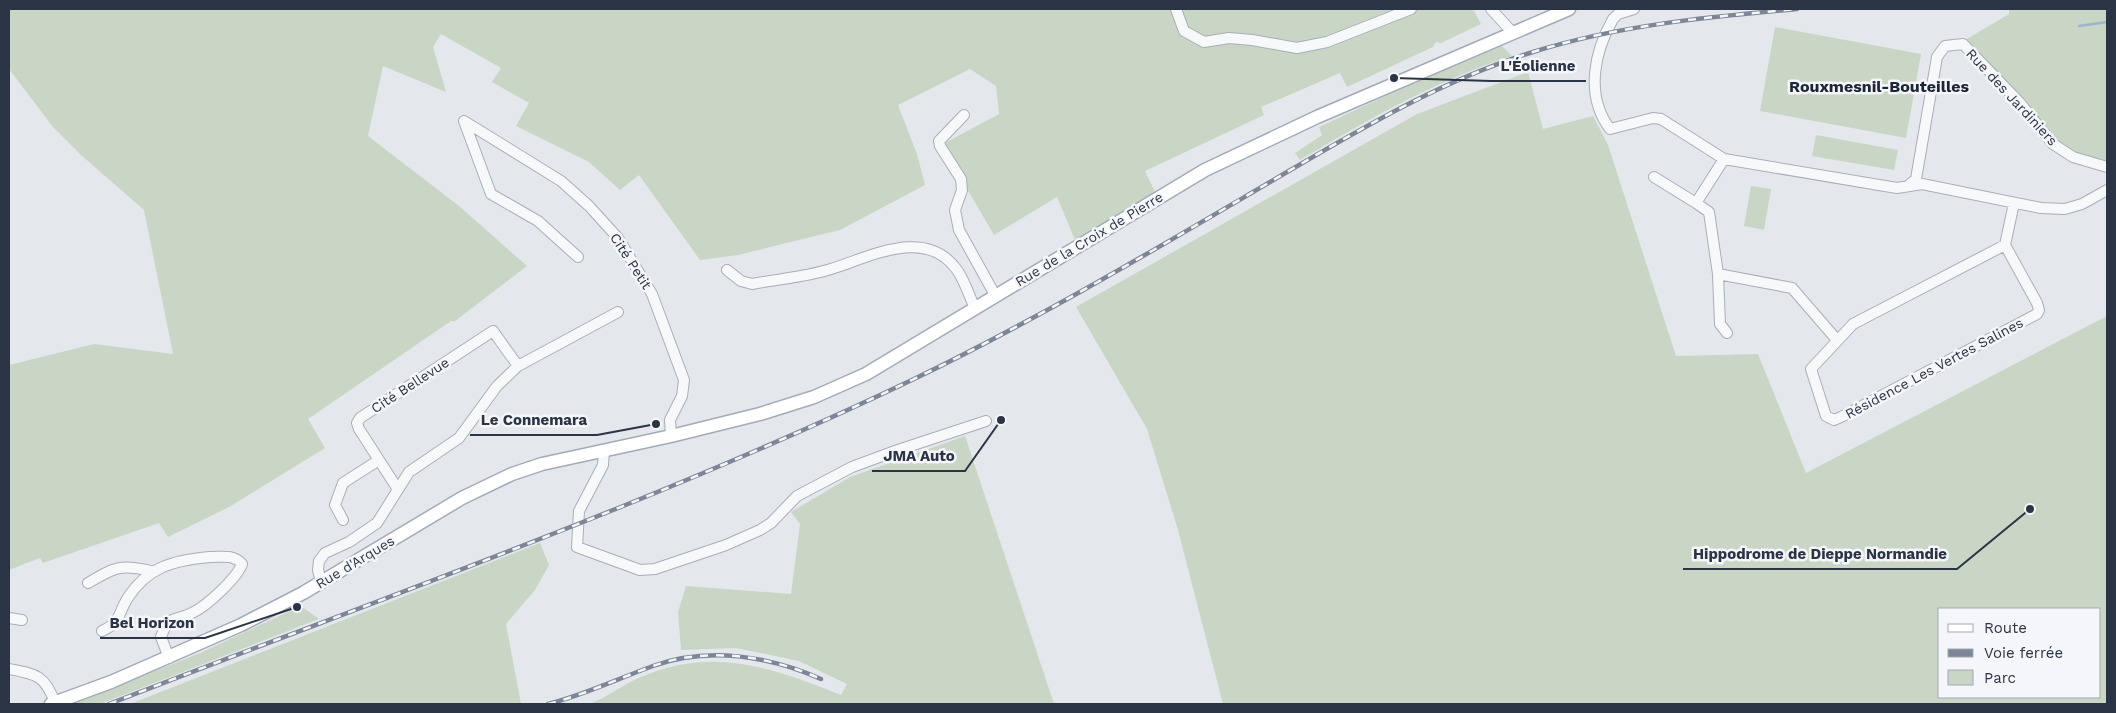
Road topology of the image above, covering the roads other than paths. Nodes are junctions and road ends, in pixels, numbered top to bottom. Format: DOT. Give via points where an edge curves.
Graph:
graph roads {
  1 [pos="1176,9"];
  2 [pos="1412,9"];
  3 [pos="1490,9"];
  4 [pos="1569,9"];
  5 [pos="1634,9"];
  6 [pos="1514,33"];
  7 [pos="964,115"];
  8 [pos="1724,159"];
  9 [pos="2107,166"];
  10 [pos="1654,176"];
  11 [pos="1906,188"];
  12 [pos="2107,190"];
  13 [pos="1696,203"];
  14 [pos="2014,203"];
  15 [pos="2006,245"];
  16 [pos="578,257"];
  17 [pos="727,270"];
  18 [pos="1718,274"];
  19 [pos="995,295"];
  20 [pos="975,308"];
  21 [pos="618,312"];
  22 [pos="1727,333"];
  23 [pos="1838,340"];
  24 [pos="518,366"];
  25 [pos="986,422"];
  26 [pos="671,436"];
  27 [pos="604,450"];
  28 [pos="379,460"];
  29 [pos="397,488"];
  30 [pos="343,520"];
  31 [pos="151,571"];
  32 [pos="321,582"];
  33 [pos="88,583"];
  34 [pos="9,618"];
  35 [pos="22,620"];
  36 [pos="102,631"];
  37 [pos="168,658"];
  38 [pos="9,669"];
  39 [pos="53,704"];
  1 -- 2 [label="street" via="1184,31 1204,42 1229,38 1298,48 1328,42"];
  3 -- 6 [label="street"];
  4 -- 6 [label="main road, Rue de la Croix de Pierre"];
  5 -- 8 [label="street" via="1613,19 1595,66 1599,111 1610,129 1653,118 1661,120"];
  6 -- 19 [label="main road, Rue de la Croix de Pierre" via="1317,117 1205,170"];
  7 -- 19 [label="street" via="939,142 961,179 962,190 955,210 959,230"];
  8 -- 11 [label="street"];
  8 -- 13 [label="street"];
  9 -- 11 [label="street, Rue des Jardiniers" via="2073,157 2053,144 2020,103 1962,44 1945,46 1936,57 1916,179"];
  10 -- 13 [label="street"];
  11 -- 14 [label="street" via="1922,184"];
  12 -- 14 [label="street" via="2065,209"];
  13 -- 18 [label="street" via="1709,212"];
  14 -- 15 [label="street"];
  15 -- 23 [label="street, Résidence Les Vertes Salines" via="1853,324"];
  15 -- 23 [label="street, Résidence Les Vertes Salines" via="2037,303 2037,314 1834,420 1823,411 1811,369"];
  16 -- 26 [label="street, Cité Petit" via="538,221 491,194 464,121 560,181 618,238 652,294 684,380 682,396 670,420"];
  17 -- 20 [label="street" via="741,281 752,284 829,270 895,247 914,246 938,253 951,262"];
  18 -- 22 [label="street" via="1720,324"];
  18 -- 23 [label="street" via="1792,288"];
  19 -- 20 [label="main road, Rue de la Croix de Pierre"];
  20 -- 26 [label="main road, Rue de la Croix de Pierre" via="866,374 814,397"];
  21 -- 24 [label="street"];
  24 -- 28 [label="street, Cité Bellevue" via="493,331 360,418 357,423 359,429"];
  24 -- 29 [label="street" via="497,386 459,438 408,472"];
  25 -- 27 [label="street" via="852,467 797,496 760,530 655,569 640,570 577,547 579,511 603,465"];
  26 -- 27 [label="main road, Rue de la Croix de Pierre"];
  27 -- 32 [label="main road, Rue d'Arques" via="542,464 491,482"];
  28 -- 29 [label="street, Cité Bellevue"];
  28 -- 30 [label="street" via="343,483 335,505"];
  29 -- 32 [label="street" via="377,523 325,553 319,561"];
  31 -- 33 [label="street" via="129,566 112,569"];
  31 -- 36 [label="street" via="127,599 115,624"];
  31 -- 37 [label="street" via="188,559 227,556 237,558 242,564 240,570 201,607 165,624 161,637"];
  32 -- 37 [label="main road, Rue d'Arques"];
  34 -- 35 [label="street"];
  37 -- 39 [label="main road, Rue d'Arques"];
  38 -- 39 [label="street" via="35,674 49,685"];
}
